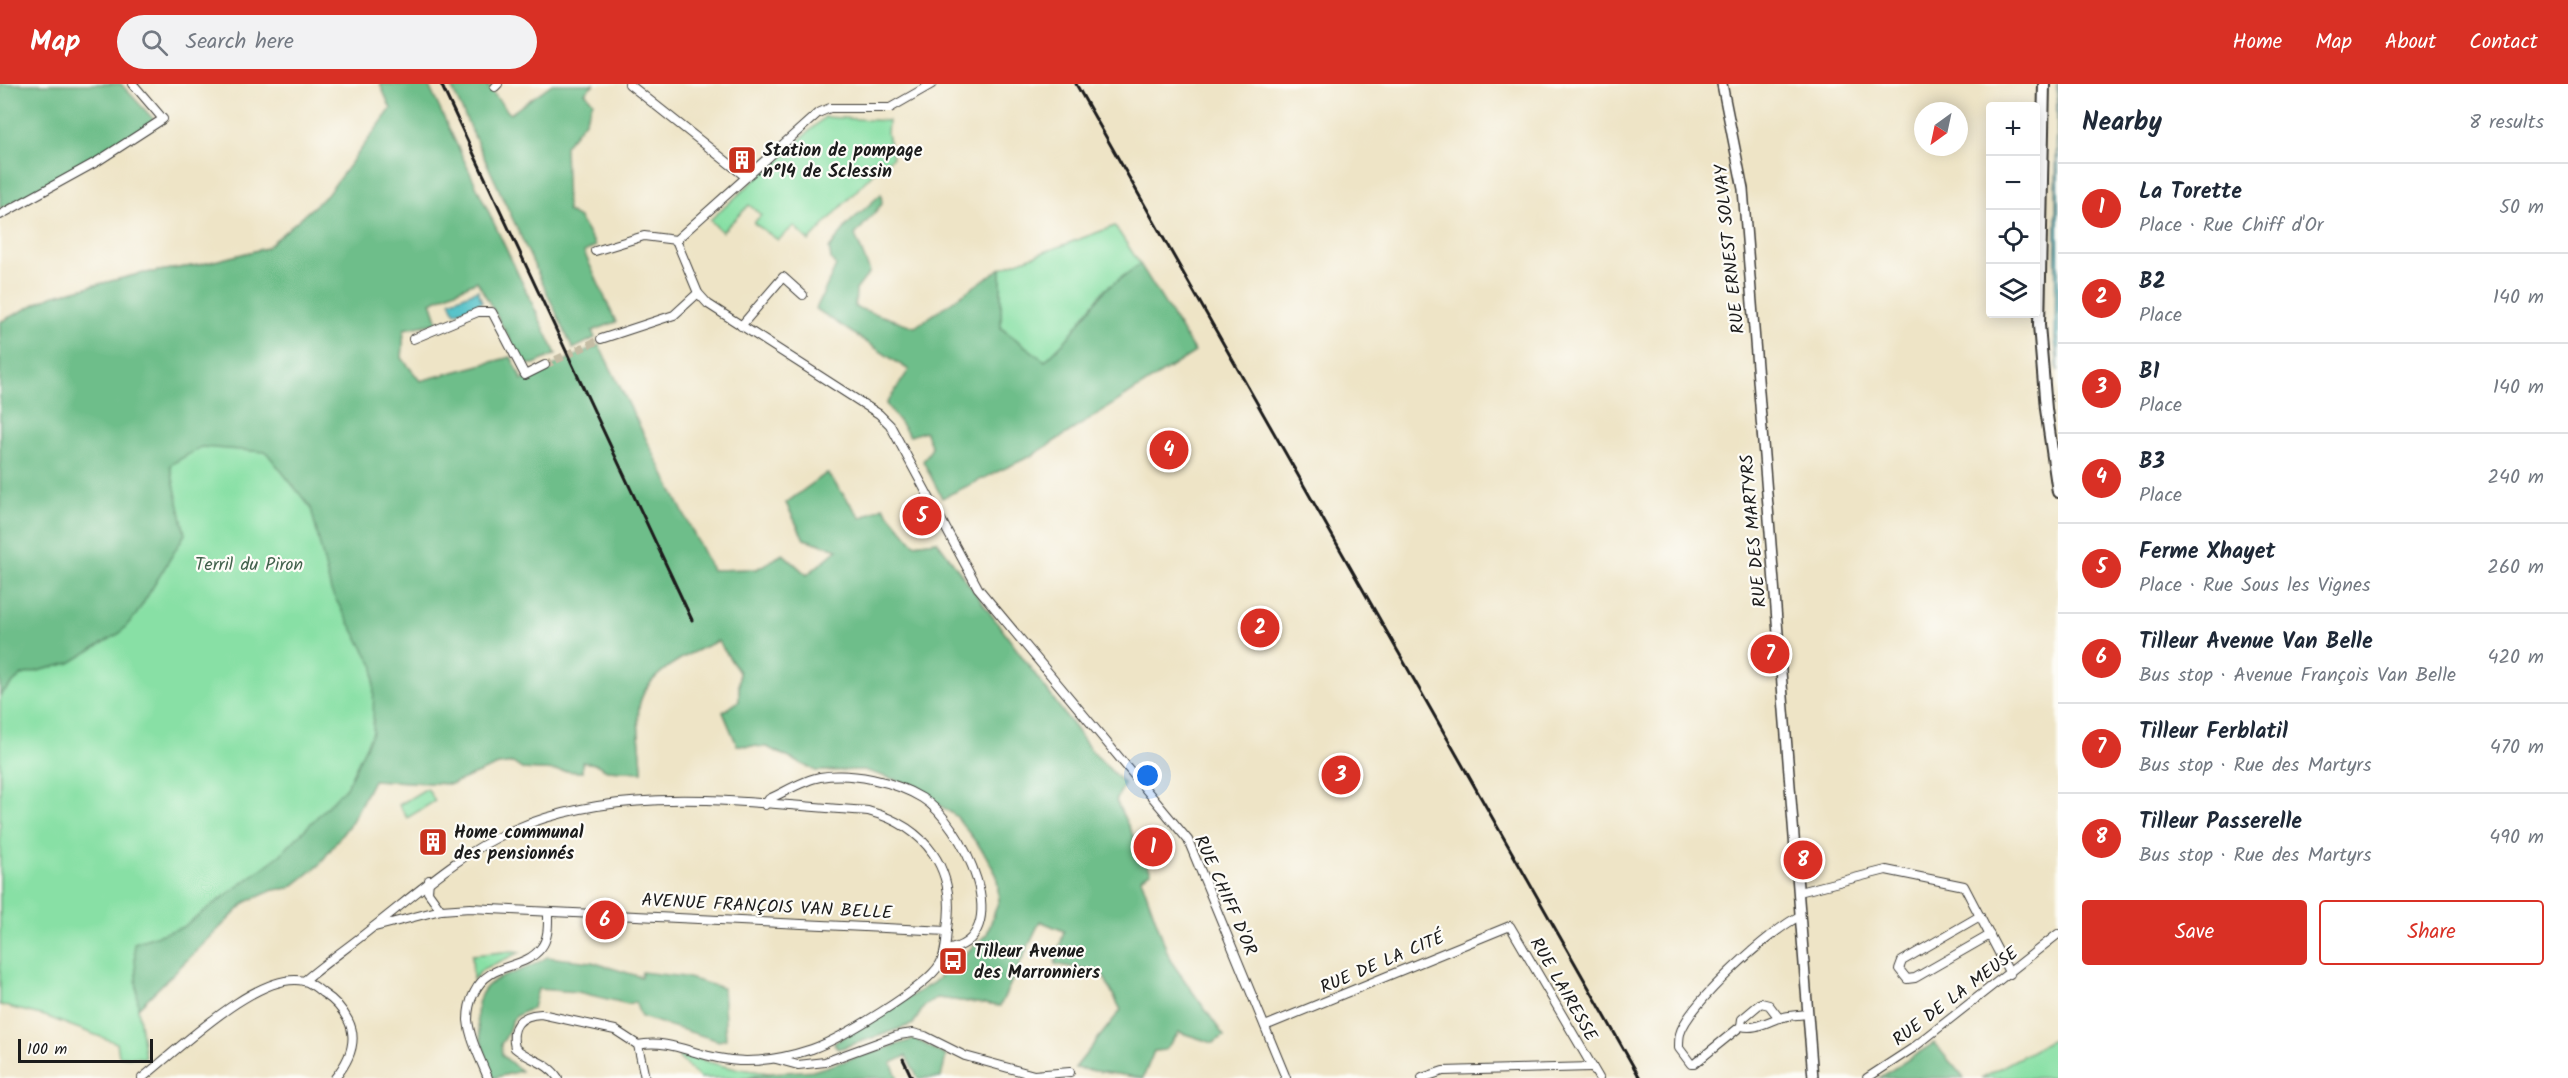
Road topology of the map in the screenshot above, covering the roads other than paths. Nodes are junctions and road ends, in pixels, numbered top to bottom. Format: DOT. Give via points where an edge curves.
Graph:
graph roads {
  1 [pos="132,84"];
  2 [pos="629,84"];
  3 [pos="932,84"];
  4 [pos="1722,84"];
  5 [pos="2044,84"];
  6 [pos="923,87"];
  7 [pos="746,177"];
  8 [pos="0,215"];
  9 [pos="676,240"];
  10 [pos="595,251"];
  11 [pos="698,293"];
  12 [pos="803,295"];
  13 [pos="741,326"];
  14 [pos="413,339"];
  15 [pos="601,339"];
  16 [pos="545,365"];
  17 [pos="1760,412"];
  18 [pos="2058,492"];
  19 [pos="765,805"];
  20 [pos="429,880"];
  21 [pos="1799,892"];
  22 [pos="441,910"];
  23 [pos="548,912"];
  24 [pos="1800,916"];
  25 [pos="1980,916"];
  26 [pos="1510,926"];
  27 [pos="373,928"];
  28 [pos="947,931"];
  29 [pos="2058,934"];
  30 [pos="1990,935"];
  31 [pos="945,950"];
  32 [pos="2010,974"];
  33 [pos="304,981"];
  34 [pos="1808,1014"];
  35 [pos="1779,1018"];
  36 [pos="1265,1026"];
  37 [pos="1741,1026"];
  38 [pos="638,1045"];
  39 [pos="775,1059"];
  40 [pos="1592,1067"];
  41 [pos="1070,1072"];
  42 [pos="142,1078"];
  43 [pos="335,1078"];
  44 [pos="488,1078"];
  45 [pos="558,1078"];
  46 [pos="645,1078"];
  47 [pos="1286,1078"];
  48 [pos="1422,1078"];
  49 [pos="1599,1078"];
  50 [pos="1813,1078"];
  51 [pos="1867,1078"];
  1 -- 8 [label="street" via="163,119"];
  2 -- 7 [label="street"];
  3 -- 6 [label="street"];
  4 -- 17 [label="street, RUE ERNEST SOLVAY" via="1743,189"];
  5 -- 18 [label="main road" via="2039,296 2046,409"];
  6 -- 7 [label="street" via="890,108 830,108 818,113"];
  7 -- 9 [label="street"];
  9 -- 10 [label="street" via="645,236"];
  9 -- 11 [label="street"];
  11 -- 13 [label="street, RUE CHIFF D'OR"];
  11 -- 15 [label="street" via="674,315"];
  12 -- 13 [label="street" via="783,277"];
  13 -- 36 [label="street, RUE CHIFF D'OR" via="890,424 978,588 1188,840"];
  14 -- 16 [label="street" via="478,312 492,312 525,375"];
  17 -- 21 [label="street, RUE DES MARTYRS"];
  19 -- 20 [label="street" via="667,800 560,813 513,830"];
  19 -- 28 [label="street" via="868,812 907,827 931,848 944,873 951,912"];
  19 -- 31 [label="street" via="769,799 819,777 877,780 923,798 960,838 972,866 982,910 978,931 970,940 960,948"];
  20 -- 22 [label="street" via="428,892"];
  20 -- 27 [label="street"];
  21 -- 24 [label="street, RUE DES MARTYRS"];
  21 -- 25 [label="street" via="1886,870 1964,886"];
  22 -- 23 [label="street, AVENUE FRANÇOIS VAN BELLE"];
  22 -- 27 [label="street, AVENUE FRANÇOIS VAN BELLE"];
  23 -- 28 [label="street, AVENUE FRANÇOIS VAN BELLE"];
  23 -- 44 [label="street" via="548,934 543,946 533,956 489,973 472,998 470,1030"];
  24 -- 34 [label="street, RUE DES MARTYRS"];
  24 -- 37 [label="street" via="1734,968 1697,1007 1680,1034 1679,1048 1694,1064"];
  25 -- 30 [label="street"];
  25 -- 30 [label="street" via="1902,960 1899,969 1907,978 1915,978"];
  26 -- 36 [label="street, RUE DE LA CITÉ"];
  26 -- 40 [label="street, RUE LAIRESSE"];
  27 -- 33 [label="street"];
  28 -- 31 [label="street"];
  29 -- 32 [label="street, RUE DE LA MEUSE"];
  30 -- 32 [label="street"];
  31 -- 39 [label="street" via="941,963 928,979 885,1007 814,1048"];
  32 -- 51 [label="street, RUE DE LA MEUSE"];
  33 -- 42 [label="street" via="274,984 245,995"];
  33 -- 43 [label="street" via="332,999 350,1023 353,1045"];
  34 -- 35 [label="street"];
  34 -- 50 [label="street, RUE DES MARTYRS"];
  35 -- 37 [label="street" via="1767,1024"];
  35 -- 37 [label="street" via="1769,1005 1761,1003 1742,1019"];
  36 -- 47 [label="street, RUE CHIFF D'OR"];
  38 -- 39 [label="street" via="666,1043 735,1061"];
  38 -- 45 [label="street" via="615,1030 529,1014 514,1029 515,1048 554,1071"];
  38 -- 46 [label="street"];
  39 -- 41 [label="street" via="798,1065 825,1062 913,1033 965,1056 1034,1075"];
  40 -- 48 [label="street" via="1443,1071"];
  40 -- 49 [label="street, RUE LAIRESSE"];
}
